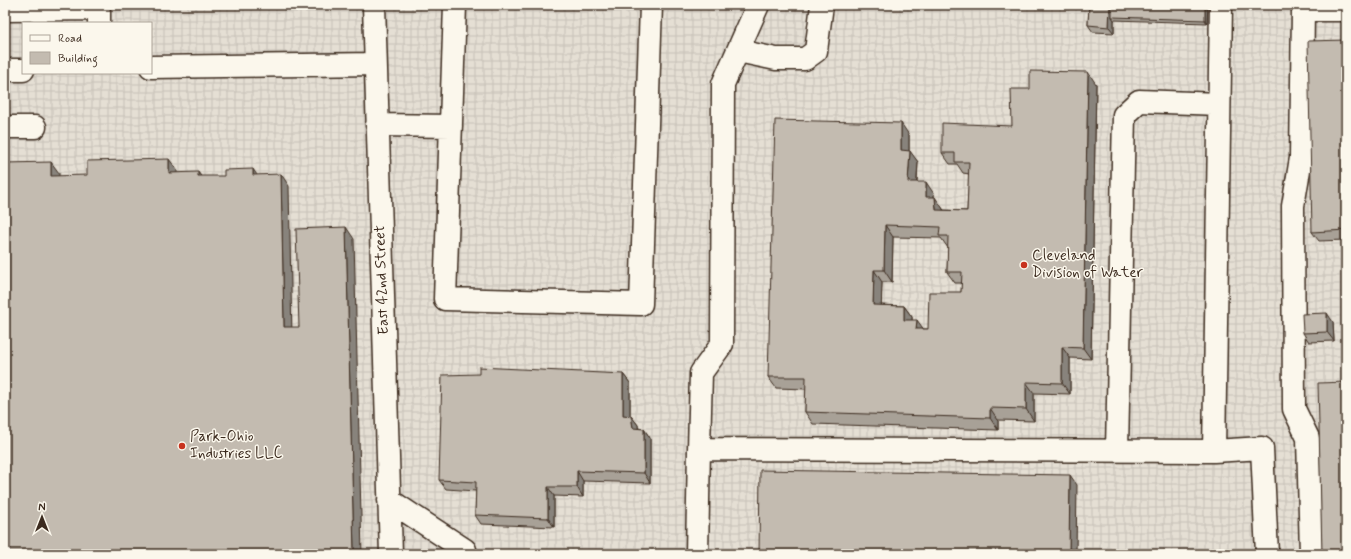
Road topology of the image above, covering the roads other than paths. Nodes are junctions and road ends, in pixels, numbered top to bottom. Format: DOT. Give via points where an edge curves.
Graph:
graph roads {
  1 [pos="374,5"];
  2 [pos="455,5"];
  3 [pos="651,5"];
  4 [pos="758,5"];
  5 [pos="822,5"];
  6 [pos="1221,5"];
  7 [pos="5,10"];
  8 [pos="1346,10"];
  9 [pos="99,22"];
  10 [pos="738,51"];
  11 [pos="375,64"];
  12 [pos="152,67"];
  13 [pos="5,70"];
  14 [pos="22,70"];
  15 [pos="1219,104"];
  16 [pos="377,125"];
  17 [pos="451,126"];
  18 [pos="5,127"];
  19 [pos="35,127"];
  20 [pos="699,449"];
  21 [pos="1116,450"];
  22 [pos="1214,451"];
  23 [pos="389,500"];
  24 [pos="391,554"];
  25 [pos="466,554"];
  26 [pos="697,554"];
  27 [pos="1267,554"];
  28 [pos="1311,554"];
  1 -- 11 [label="street, East 42nd Street"];
  2 -- 17 [label="street"];
  3 -- 17 [label="street" via="641,304 445,299"];
  4 -- 10 [label="street"];
  5 -- 10 [label="street" via="816,51 805,59 776,59"];
  6 -- 15 [label="street"];
  7 -- 9 [label="street" via="93,9 99,11"];
  8 -- 28 [label="street" via="1302,10 1300,158 1293,206 1294,409 1308,438"];
  10 -- 20 [label="street" via="723,84 722,344 701,373"];
  11 -- 12 [label="street"];
  11 -- 16 [label="street, East 42nd Street"];
  13 -- 14 [label="street"];
  15 -- 21 [label="street" via="1139,101 1124,115"];
  15 -- 22 [label="street"];
  16 -- 17 [label="street"];
  16 -- 23 [label="street, East 42nd Street"];
  18 -- 19 [label="street"];
  20 -- 21 [label="street"];
  20 -- 26 [label="street"];
  21 -- 22 [label="street"];
  22 -- 27 [label="street" via="1262,448"];
  23 -- 24 [label="street, East 42nd Street"];
  23 -- 25 [label="street" via="466,550"];
}
